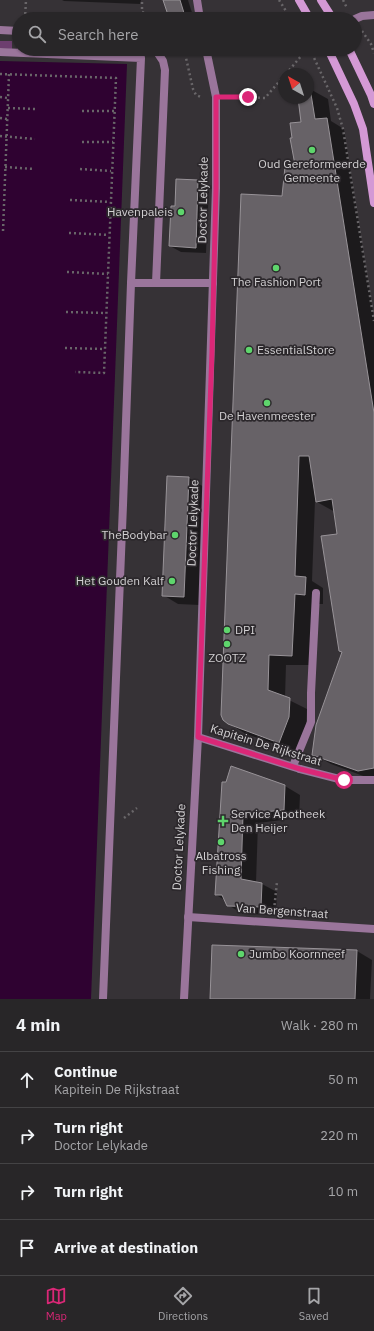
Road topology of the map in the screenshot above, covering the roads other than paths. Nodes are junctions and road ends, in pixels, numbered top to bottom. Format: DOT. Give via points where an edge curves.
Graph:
graph roads {
  1 [pos="197,0"];
  2 [pos="299,0"];
  3 [pos="321,0"];
  4 [pos="199,12"];
  5 [pos="306,12"];
  6 [pos="329,12"];
  7 [pos="374,15"];
  8 [pos="362,16"];
  9 [pos="0,30"];
  10 [pos="12,31"];
  11 [pos="0,52"];
  12 [pos="12,53"];
  13 [pos="94,56"];
  14 [pos="160,56"];
  15 [pos="207,56"];
  16 [pos="331,56"];
  17 [pos="352,56"];
  18 [pos="374,104"];
  19 [pos="374,203"];
  20 [pos="131,283"];
  21 [pos="156,283"];
  22 [pos="213,283"];
  23 [pos="316,593"];
  24 [pos="198,737"];
  25 [pos="297,767"];
  26 [pos="374,780"];
  27 [pos="188,917"];
  28 [pos="374,929"];
  29 [pos="103,999"];
  30 [pos="184,999"];
  1 -- 4 [label="street"];
  2 -- 5 [label="main road"];
  3 -- 6 [label="main road"];
  7 -- 8 [label="street"];
  9 -- 10 [label="street"];
  11 -- 12 [label="street"];
  13 -- 20 [label="street" via="141,58"];
  14 -- 21 [label="street" via="165,70"];
  15 -- 22 [label="street, Doctor Lelykade" via="216,97"];
  16 -- 19 [label="main road" via="363,129"];
  17 -- 18 [label="main road"];
  20 -- 21 [label="street"];
  20 -- 29 [label="street"];
  21 -- 22 [label="street"];
  22 -- 24 [label="street, Doctor Lelykade"];
  23 -- 25 [label="street" via="311,722"];
  24 -- 25 [label="street, Kapitein De Rijkstraat"];
  24 -- 27 [label="street, Doctor Lelykade"];
  25 -- 26 [label="street, Kapitein De Rijkstraat" via="344,780"];
  27 -- 28 [label="street, Van Bergenstraat"];
  27 -- 30 [label="street, Doctor Lelykade"];
}
